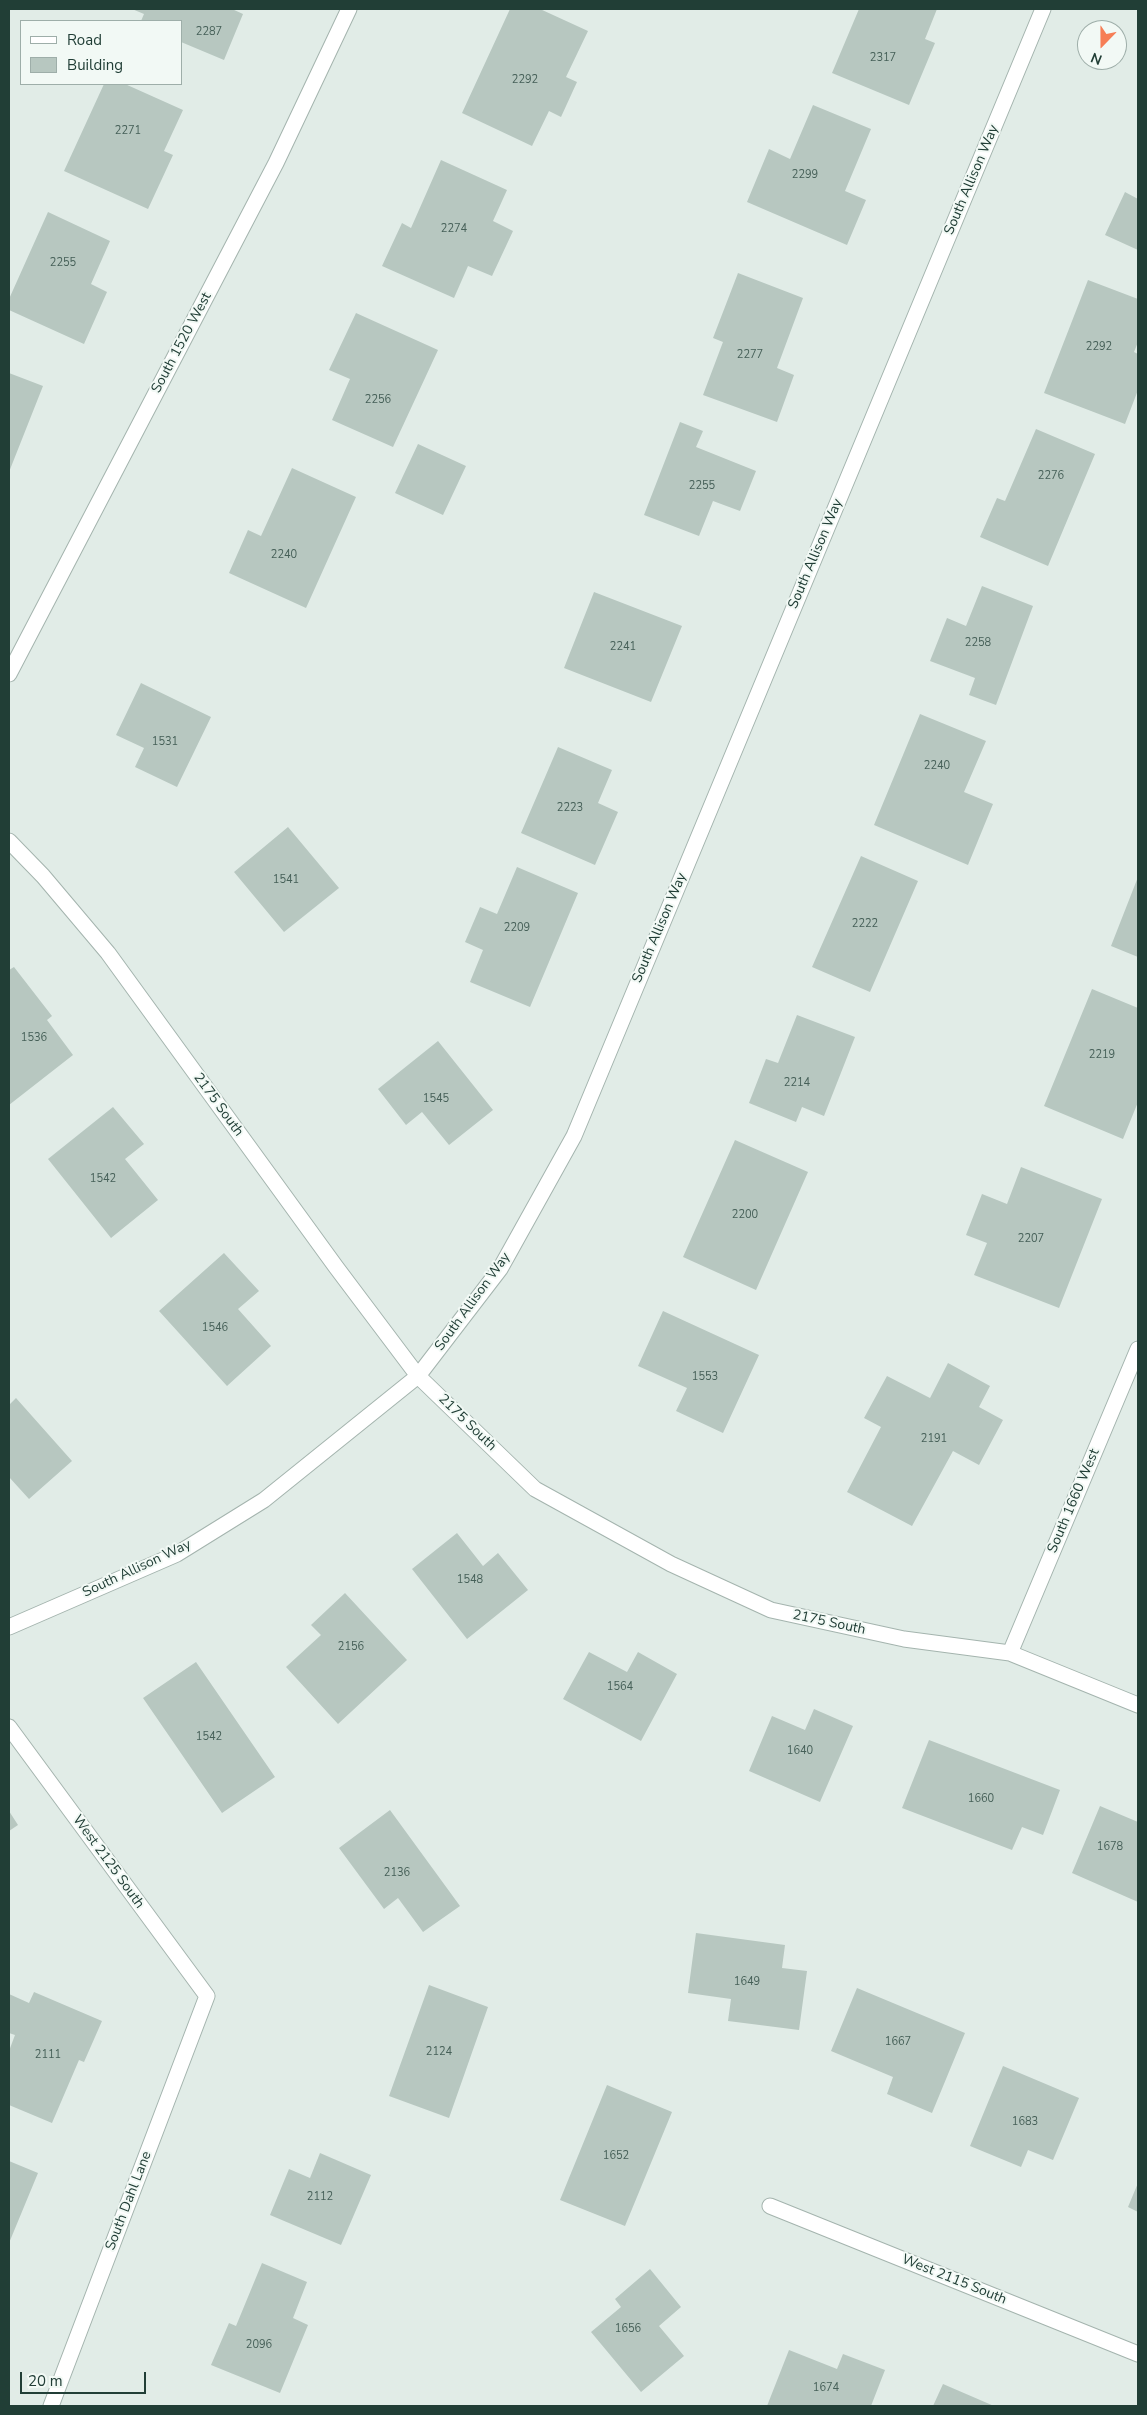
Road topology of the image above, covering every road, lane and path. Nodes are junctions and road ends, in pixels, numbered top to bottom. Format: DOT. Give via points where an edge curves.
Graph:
graph roads {
  1 [pos="349,9"];
  2 [pos="1043,9"];
  3 [pos="9,674"];
  4 [pos="9,841"];
  5 [pos="1138,1349"];
  6 [pos="418,1376"];
  7 [pos="9,1627"];
  8 [pos="1010,1653"];
  9 [pos="1138,1705"];
  10 [pos="9,1727"];
  11 [pos="207,1996"];
  12 [pos="770,2206"];
  13 [pos="1138,2354"];
  14 [pos="51,2406"];
  1 -- 3 [label="street, South 1520 West" via="276,163"];
  2 -- 6 [label="street, South Allison Way" via="574,1136 500,1269"];
  4 -- 6 [label="street, 2175 South" via="108,953"];
  5 -- 8 [label="street, South 1660 West"];
  6 -- 7 [label="street, South Allison Way" via="264,1500 178,1554"];
  6 -- 8 [label="street, 2175 South" via="535,1489 671,1564 771,1610 904,1639"];
  8 -- 9 [label="street, 2175 South"];
  10 -- 11 [label="street, West 2125 South"];
  11 -- 14 [label="street, South Dahl Lane"];
  12 -- 13 [label="street, West 2115 South"];
}
